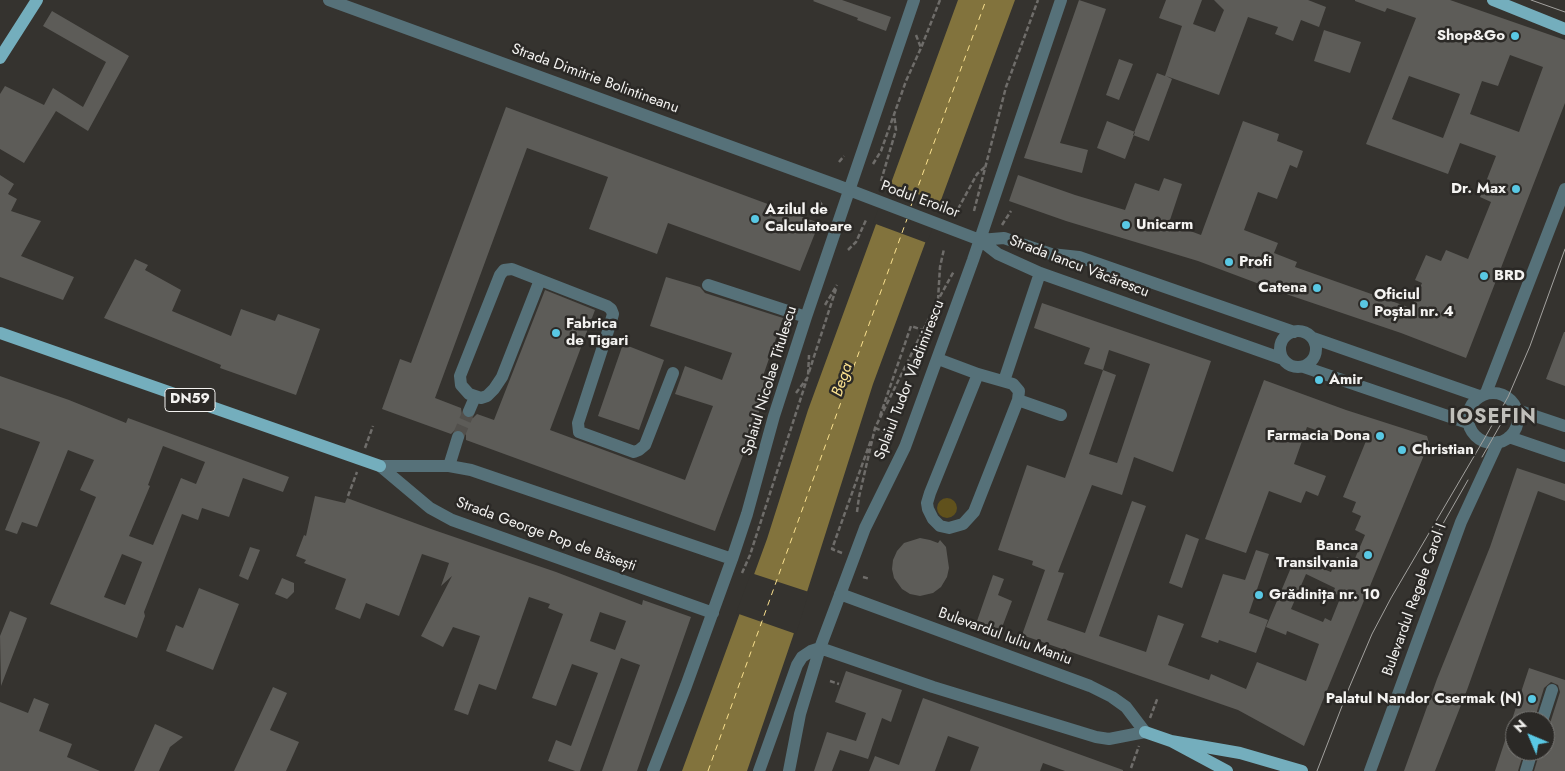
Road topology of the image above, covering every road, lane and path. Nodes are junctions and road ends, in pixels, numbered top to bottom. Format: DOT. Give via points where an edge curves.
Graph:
graph roads {
  1 [pos="37,0"];
  2 [pos="329,0"];
  3 [pos="914,0"];
  4 [pos="940,0"];
  5 [pos="1038,0"];
  6 [pos="1061,0"];
  7 [pos="1493,0"];
  8 [pos="913,29"];
  9 [pos="1565,29"];
  10 [pos="921,48"];
  11 [pos="0,58"];
  12 [pos="894,112"];
  13 [pos="844,156"];
  14 [pos="839,162"];
  15 [pos="987,164"];
  16 [pos="871,168"];
  17 [pos="881,181"];
  18 [pos="1565,189"];
  19 [pos="849,190"];
  20 [pos="819,201"];
  21 [pos="958,209"];
  22 [pos="1011,211"];
  23 [pos="826,216"];
  24 [pos="973,217"];
  25 [pos="866,220"];
  26 [pos="1004,221"];
  27 [pos="980,240"];
  28 [pos="944,249"];
  29 [pos="848,250"];
  30 [pos="954,270"];
  31 [pos="1040,272"];
  32 [pos="540,280"];
  33 [pos="708,285"];
  34 [pos="837,285"];
  35 [pos="938,300"];
  36 [pos="806,317"];
  37 [pos="923,330"];
  38 [pos="1294,332"];
  39 [pos="0,333"];
  40 [pos="1313,338"];
  41 [pos="916,344"];
  42 [pos="929,348"];
  43 [pos="914,349"];
  44 [pos="932,357"];
  45 [pos="1283,358"];
  46 [pos="1304,367"];
  47 [pos="673,373"];
  48 [pos="978,374"];
  49 [pos="1004,381"];
  50 [pos="1482,395"];
  51 [pos="474,397"];
  52 [pos="1018,400"];
  53 [pos="1517,410"];
  54 [pos="469,411"];
  55 [pos="1060,415"];
  56 [pos="1468,423"];
  57 [pos="1565,426"];
  58 [pos="876,428"];
  59 [pos="897,436"];
  60 [pos="458,437"];
  61 [pos="1504,440"];
  62 [pos="1565,456"];
  63 [pos="380,466"];
  64 [pos="448,466"];
  65 [pos="857,513"];
  66 [pos="844,553"];
  67 [pos="750,555"];
  68 [pos="732,559"];
  69 [pos="863,577"];
  70 [pos="870,579"];
  71 [pos="840,594"];
  72 [pos="713,613"];
  73 [pos="820,648"];
  74 [pos="830,681"];
  75 [pos="839,684"];
  76 [pos="1552,690"];
  77 [pos="1545,711"];
  78 [pos="1145,732"];
  79 [pos="1171,741"];
  80 [pos="653,771"];
  81 [pos="759,771"];
  82 [pos="789,771"];
  83 [pos="1227,771"];
  84 [pos="1302,771"];
  85 [pos="1370,771"];
  1 -- 11 [label="main road"];
  2 -- 19 [label="street, Strada Dimitrie Bolintineanu"];
  3 -- 19 [label="street, Splaiul Nicolae Titulescu"];
  4 -- 10 [label="path"];
  5 -- 15 [label="path" via="1006,87"];
  6 -- 27 [label="street, Splaiul Tudor Vladimirescu"];
  7 -- 9 [label="main road"];
  8 -- 10 [label="path"];
  10 -- 12 [label="path"];
  12 -- 16 [label="path" via="881,151"];
  12 -- 17 [label="path" via="896,130"];
  13 -- 14 [label="path"];
  15 -- 21 [label="path" via="977,174"];
  15 -- 24 [label="path"];
  18 -- 50 [label="street"];
  19 -- 27 [label="street, Podul Eroilor"];
  19 -- 36 [label="street, Splaiul Nicolae Titulescu"];
  20 -- 23 [label="path"];
  22 -- 26 [label="path"];
  25 -- 29 [label="path" via="856,242"];
  27 -- 31 [label="street, Strada Iancu Văcărescu" via="998,254"];
  27 -- 38 [label="street, Strada Iancu Văcărescu" via="1004,238 1051,254 1079,257"];
  27 -- 44 [label="street, Splaiul Tudor Vladimirescu"];
  28 -- 35 [label="path"];
  30 -- 35 [label="path"];
  31 -- 45 [label="street, Strada Iancu Văcărescu"];
  31 -- 49 [label="street"];
  32 -- 47 [label="street" via="607,306 613,314 578,423 579,432 634,452 640,450 645,445"];
  32 -- 51 [label="street" via="502,377 487,396"];
  32 -- 51 [label="street" via="512,269 504,270 500,275 460,376 461,385"];
  33 -- 36 [label="street"];
  34 -- 67 [label="path"];
  35 -- 37 [label="path"];
  36 -- 68 [label="street, Splaiul Nicolae Titulescu"];
  37 -- 41 [label="path"];
  37 -- 58 [label="path" via="911,326"];
  38 -- 40 [label="street" via="1304,332"];
  38 -- 45 [label="street" via="1283,339 1280,352"];
  39 -- 63 [label="main road, Strada George Pop de Băsești / DN59"];
  40 -- 46 [label="street" via="1316,352"];
  40 -- 50 [label="street"];
  41 -- 42 [label="path"];
  41 -- 43 [label="path"];
  43 -- 44 [label="path"];
  43 -- 58 [label="path"];
  44 -- 48 [label="street"];
  44 -- 71 [label="street, Splaiul Tudor Vladimirescu" via="905,447 864,528"];
  45 -- 46 [label="street" via="1292,366"];
  46 -- 56 [label="street"];
  48 -- 49 [label="street"];
  48 -- 52 [label="street" via="927,503 930,514 940,526 958,526 974,512"];
  49 -- 52 [label="street" via="1018,389"];
  50 -- 53 [label="street" via="1493,392 1508,397"];
  50 -- 56 [label="street" via="1469,408"];
  51 -- 54 [label="street"];
  52 -- 55 [label="street"];
  53 -- 57 [label="street"];
  53 -- 61 [label="street" via="1517,425"];
  56 -- 61 [label="street" via="1478,438 1491,443"];
  58 -- 59 [label="path"];
  58 -- 65 [label="path"];
  58 -- 66 [label="path" via="832,549"];
  60 -- 64 [label="street"];
  61 -- 62 [label="street"];
  61 -- 85 [label="street, Bulevardul Regele Carol I" via="1461,522"];
  63 -- 64 [label="street, Strada George Pop de Băsești"];
  63 -- 72 [label="street, Strada George Pop de Băsești" via="430,508 452,520"];
  64 -- 68 [label="street, Strada George Pop de Băsești" via="471,470"];
  68 -- 72 [label="street, Splaiul Nicolae Titulescu"];
  69 -- 70 [label="path"];
  71 -- 73 [label="street, Splaiul Tudor Vladimirescu"];
  71 -- 78 [label="street, Bulevardul Iuliu Maniu" via="1090,686 1126,707"];
  72 -- 80 [label="street, Splaiul Nicolae Titulescu"];
  73 -- 78 [label="street" via="1096,737 1109,739"];
  73 -- 81 [label="street" via="807,654 797,665"];
  73 -- 82 [label="street, Splaiul Tudor Vladimirescu" via="800,714"];
  74 -- 75 [label="path"];
  76 -- 77 [label="street"];
  78 -- 79 [label="main road"];
  79 -- 83 [label="main road"];
  79 -- 84 [label="main road" via="1240,753"];
}
